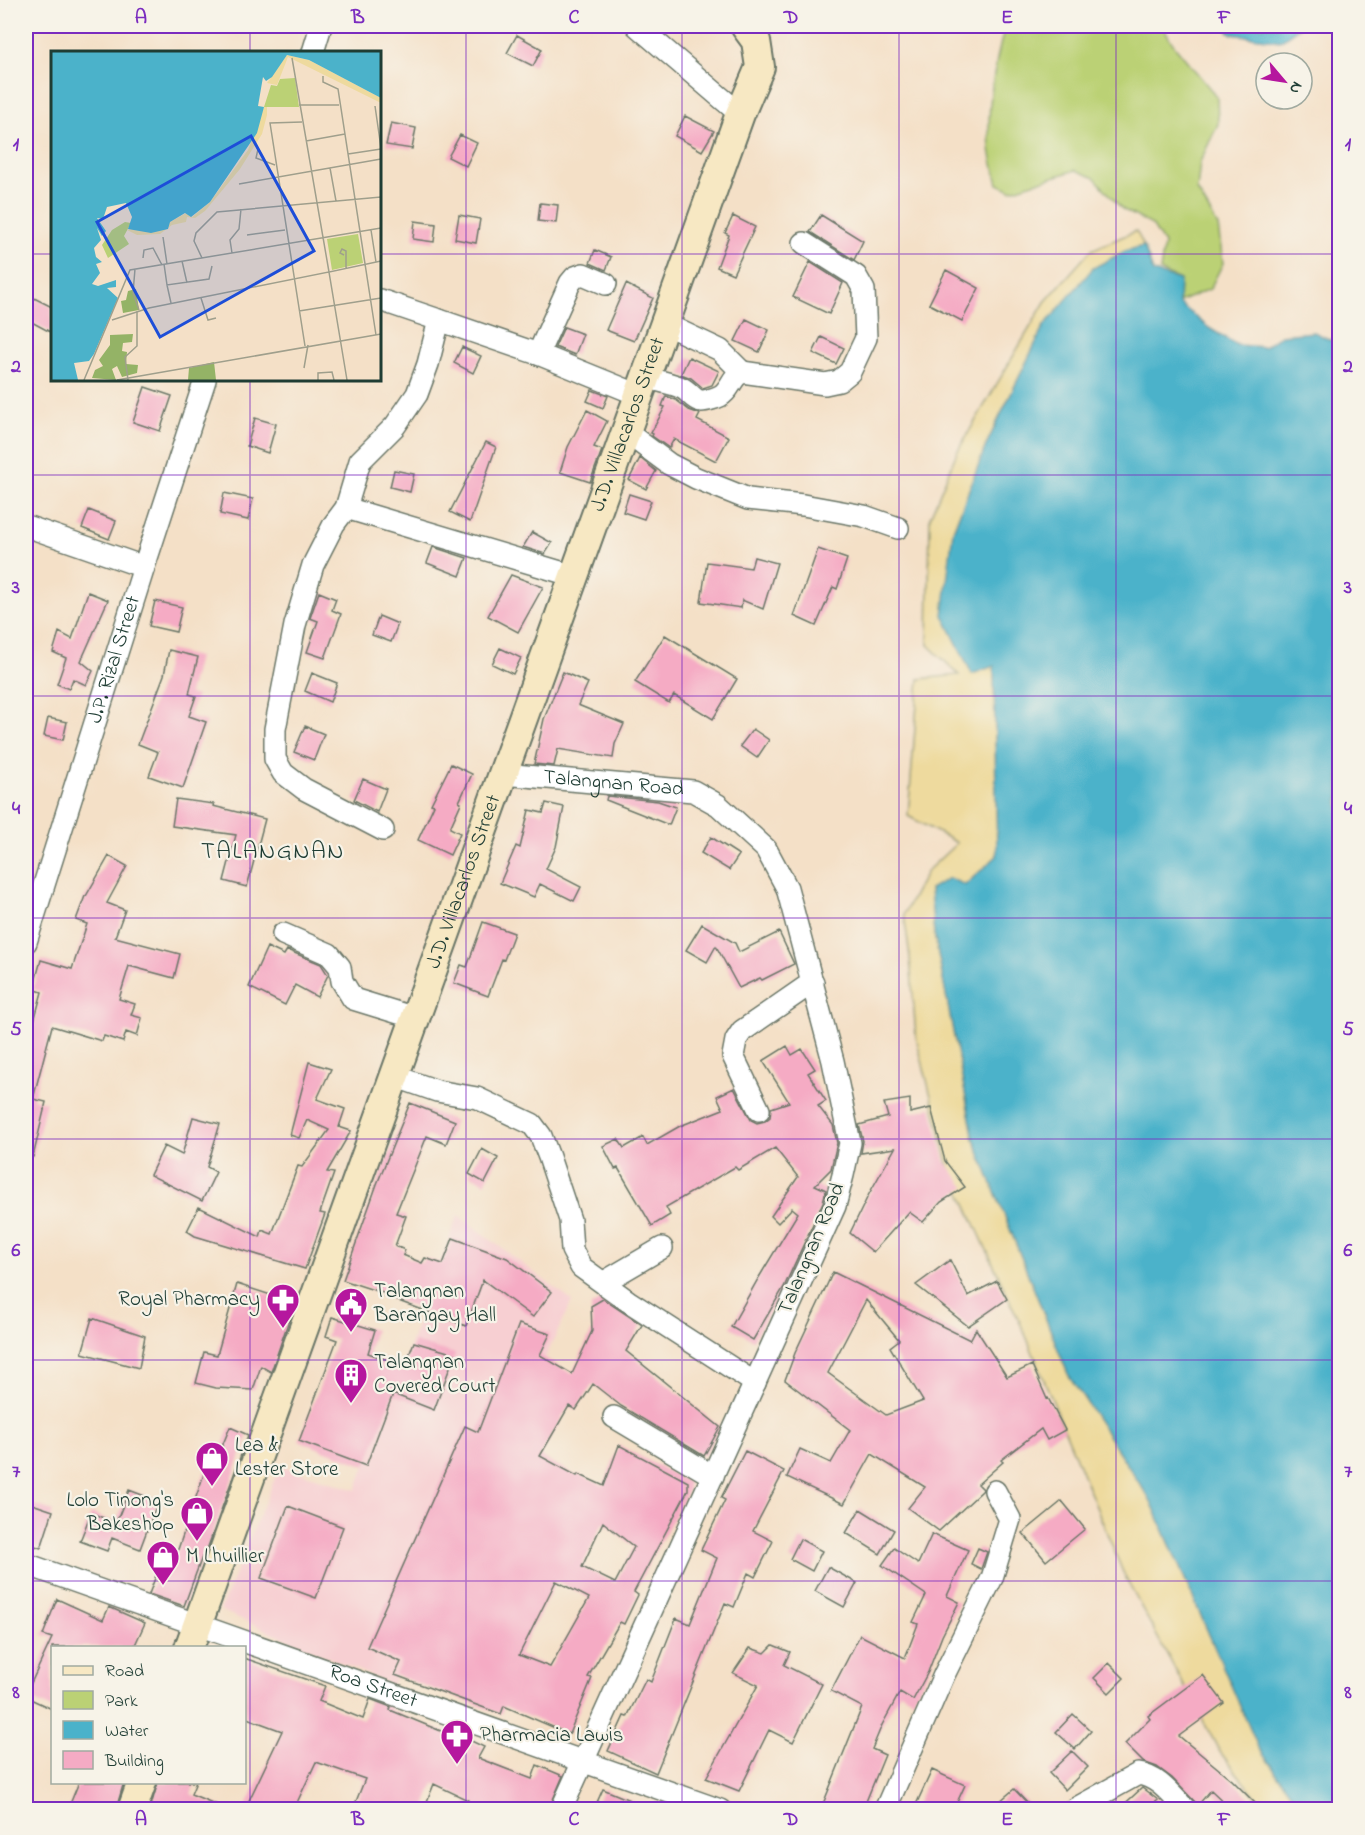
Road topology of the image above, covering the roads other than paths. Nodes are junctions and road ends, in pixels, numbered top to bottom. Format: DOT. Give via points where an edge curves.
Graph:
graph roads {
  1 [pos="321,26"];
  2 [pos="637,26"];
  3 [pos="745,26"];
  4 [pos="313,51"];
  5 [pos="740,114"];
  6 [pos="804,243"];
  7 [pos="606,284"];
  8 [pos="381,300"];
  9 [pos="439,320"];
  10 [pos="665,324"];
  11 [pos="538,354"];
  12 [pos="742,372"];
  13 [pos="205,381"];
  14 [pos="642,386"];
  15 [pos="626,432"];
  16 [pos="346,508"];
  17 [pos="26,526"];
  18 [pos="898,528"];
  19 [pos="144,567"];
  20 [pos="574,576"];
  21 [pos="503,774"];
  22 [pos="383,830"];
  23 [pos="283,933"];
  24 [pos="26,942"];
  25 [pos="813,982"];
  26 [pos="415,1018"];
  27 [pos="394,1076"];
  28 [pos="759,1110"];
  29 [pos="662,1248"];
  30 [pos="604,1282"];
  31 [pos="755,1383"];
  32 [pos="614,1417"];
  33 [pos="713,1476"];
  34 [pos="995,1491"];
  35 [pos="26,1564"];
  36 [pos="193,1636"];
  37 [pos="224,1646"];
  38 [pos="246,1653"];
  39 [pos="583,1761"];
  40 [pos="141,1784"];
  41 [pos="132,1809"];
  42 [pos="561,1809"];
  43 [pos="720,1809"];
  44 [pos="885,1809"];
  45 [pos="1073,1809"];
  46 [pos="1186,1809"];
  1 -- 4 [label="street"];
  2 -- 5 [label="street"];
  3 -- 5 [label="street, J.D. Villacarlos Street" via="756,41 760,67"];
  5 -- 10 [label="street, J.D. Villacarlos Street"];
  6 -- 12 [label="street" via="856,276 864,290 866,338 850,372 839,381 825,384"];
  7 -- 11 [label="street" via="583,273 575,277"];
  8 -- 9 [label="street"];
  9 -- 11 [label="street"];
  9 -- 16 [label="street" via="417,394 394,426 360,461"];
  10 -- 12 [label="street" via="720,350"];
  10 -- 14 [label="street, J.D. Villacarlos Street"];
  11 -- 14 [label="street"];
  12 -- 14 [label="street" via="735,375 721,395 702,402 682,388"];
  13 -- 19 [label="street, J.P. Rizal Street"];
  14 -- 15 [label="street, J.D. Villacarlos Street"];
  15 -- 18 [label="street" via="669,464 747,499 864,516"];
  15 -- 20 [label="street, J.D. Villacarlos Street"];
  16 -- 20 [label="street"];
  16 -- 22 [label="street" via="313,565 295,625 275,729 275,759 283,773 304,789"];
  17 -- 19 [label="street"];
  19 -- 24 [label="street, J.P. Rizal Street"];
  20 -- 21 [label="street, J.D. Villacarlos Street"];
  21 -- 25 [label="street, Talangnan Road" via="693,790 718,805 766,849 782,878"];
  21 -- 26 [label="street, J.D. Villacarlos Street"];
  23 -- 26 [label="street" via="329,954 340,967 342,981 353,999"];
  25 -- 28 [label="street" via="742,1030 736,1040 733,1056"];
  25 -- 31 [label="street, Talangnan Road" via="850,1143 835,1206"];
  26 -- 27 [label="street, J.D. Villacarlos Street"];
  27 -- 30 [label="street" via="437,1091 477,1098 532,1124 541,1136 570,1220 572,1250 581,1267"];
  27 -- 36 [label="street, J.D. Villacarlos Street"];
  29 -- 30 [label="street"];
  30 -- 31 [label="street"];
  31 -- 33 [label="street, Talangnan Road"];
  32 -- 33 [label="street"];
  33 -- 39 [label="street, Talangnan Road"];
  34 -- 44 [label="street" via="1010,1519 992,1578"];
  35 -- 36 [label="street, Roa Street"];
  36 -- 37 [label="street, Roa Street"];
  38 -- 39 [label="street, Roa Street"];
  39 -- 42 [label="street, Talangnan Road"];
  39 -- 43 [label="street, Roa Street"];
  40 -- 41 [label="street"];
  45 -- 46 [label="street" via="1138,1774 1155,1780"];
}
